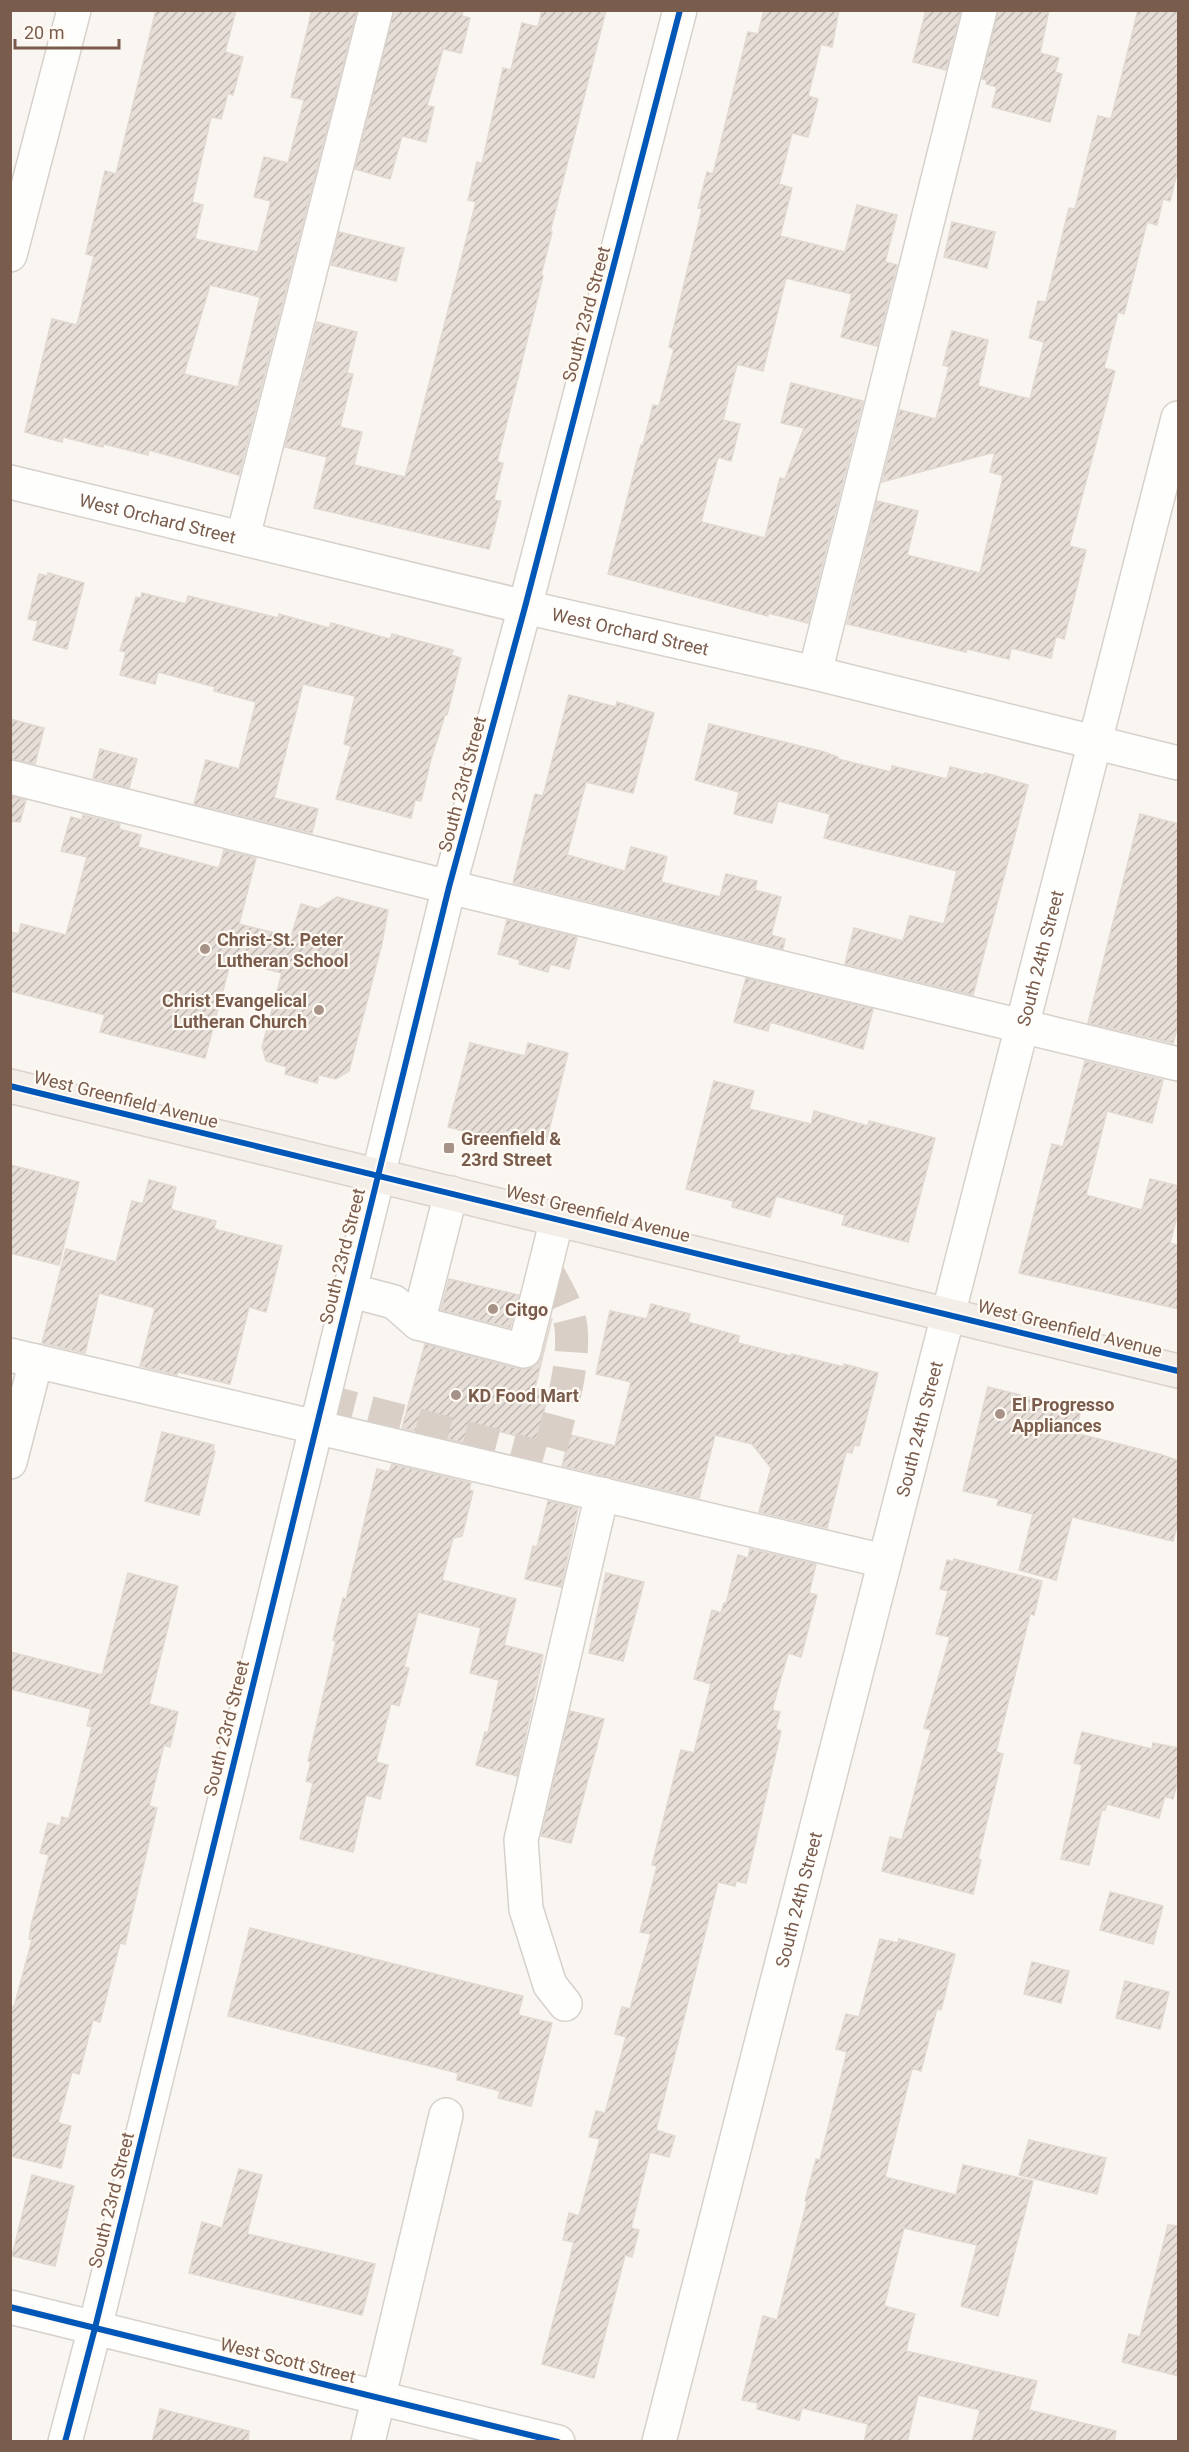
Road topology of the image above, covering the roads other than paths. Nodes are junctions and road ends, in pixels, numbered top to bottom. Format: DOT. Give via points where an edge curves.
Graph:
graph roads {
  1 [pos="74,10"];
  2 [pos="376,10"];
  3 [pos="680,10"];
  4 [pos="980,10"];
  5 [pos="10,255"];
  6 [pos="1179,418"];
  7 [pos="10,482"];
  8 [pos="243,537"];
  9 [pos="525,607"];
  10 [pos="815,673"];
  11 [pos="1094,742"];
  12 [pos="1179,763"];
  13 [pos="10,777"];
  14 [pos="449,887"];
  15 [pos="1022,1025"];
  16 [pos="1179,1064"];
  17 [pos="10,1086"];
  18 [pos="377,1174"];
  19 [pos="451,1193"];
  20 [pos="557,1219"];
  21 [pos="349,1290"];
  22 [pos="949,1314"];
  23 [pos="418,1323"];
  24 [pos="23,1358"];
  25 [pos="1179,1371"];
  26 [pos="316,1427"];
  27 [pos="10,1462"];
  28 [pos="602,1494"];
  29 [pos="884,1561"];
  30 [pos="565,2004"];
  31 [pos="446,2115"];
  32 [pos="10,2307"];
  33 [pos="95,2328"];
  34 [pos="379,2398"];
  35 [pos="65,2442"];
  36 [pos="368,2442"];
  37 [pos="558,2442"];
  38 [pos="659,2442"];
  1 -- 5 [label="street"];
  2 -- 8 [label="street"];
  3 -- 9 [label="street, South 23rd Street"];
  4 -- 10 [label="street"];
  6 -- 11 [label="street, South 24th Street"];
  7 -- 8 [label="street, West Orchard Street"];
  8 -- 9 [label="street, West Orchard Street"];
  9 -- 10 [label="street, West Orchard Street"];
  9 -- 14 [label="street, South 23rd Street"];
  10 -- 11 [label="street, West Orchard Street"];
  11 -- 12 [label="street, West Orchard Street"];
  11 -- 15 [label="street, South 24th Street"];
  13 -- 14 [label="street"];
  14 -- 15 [label="street"];
  14 -- 18 [label="street, South 23rd Street"];
  15 -- 16 [label="street"];
  15 -- 22 [label="street, South 24th Street"];
  17 -- 18 [label="main road, West Greenfield Avenue"];
  18 -- 19 [label="main road, West Greenfield Avenue"];
  18 -- 21 [label="street, South 23rd Street"];
  19 -- 20 [label="main road, West Greenfield Avenue"];
  19 -- 23 [label="street"];
  20 -- 22 [label="main road, West Greenfield Avenue"];
  20 -- 23 [label="street" via="524,1351"];
  21 -- 23 [label="street" via="394,1302"];
  21 -- 26 [label="street, South 23rd Street"];
  22 -- 25 [label="main road, West Greenfield Avenue"];
  22 -- 29 [label="street, South 24th Street"];
  24 -- 26 [label="street"];
  24 -- 27 [label="street"];
  26 -- 28 [label="street"];
  26 -- 33 [label="street, South 23rd Street"];
  28 -- 29 [label="street"];
  28 -- 30 [label="street" via="521,1840 526,1909 550,1985"];
  29 -- 38 [label="street, South 24th Street"];
  31 -- 34 [label="street"];
  32 -- 33 [label="street, West Scott Street"];
  33 -- 34 [label="street, West Scott Street"];
  33 -- 35 [label="street, South 23rd Street"];
  34 -- 36 [label="street"];
  34 -- 37 [label="street, West Scott Street"];
}
